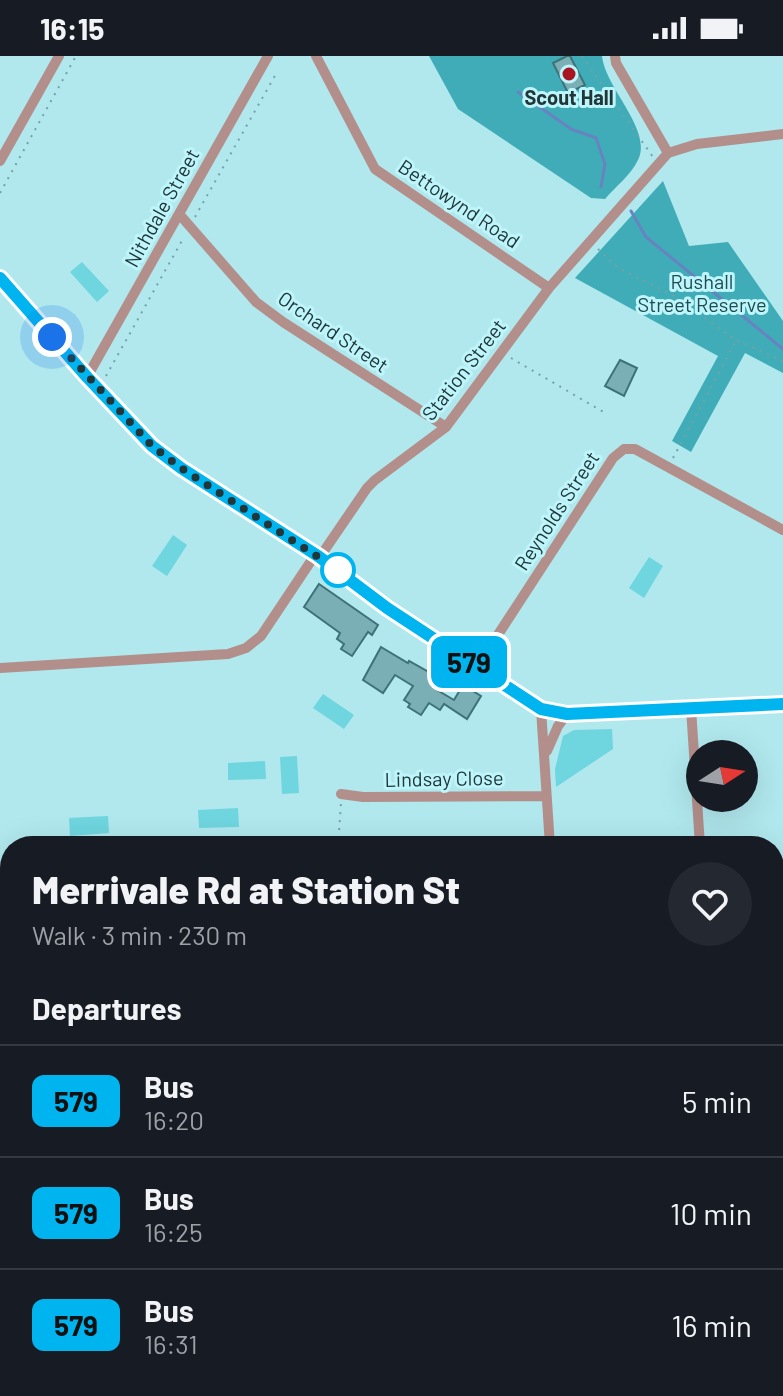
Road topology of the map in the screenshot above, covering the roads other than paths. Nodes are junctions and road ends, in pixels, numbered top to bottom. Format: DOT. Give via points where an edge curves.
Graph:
graph roads {
  1 [pos="59,56"];
  2 [pos="268,56"];
  3 [pos="316,56"];
  4 [pos="615,56"];
  5 [pos="783,134"];
  6 [pos="668,153"];
  7 [pos="0,161"];
  8 [pos="180,215"];
  9 [pos="0,278"];
  10 [pos="549,288"];
  11 [pos="87,377"];
  12 [pos="446,427"];
  13 [pos="783,530"];
  14 [pos="318,556"];
  15 [pos="477,667"];
  16 [pos="0,668"];
  17 [pos="783,704"];
  18 [pos="691,708"];
  19 [pos="541,709"];
  20 [pos="567,714"];
  21 [pos="546,754"];
  22 [pos="341,794"];
  23 [pos="546,796"];
  24 [pos="549,836"];
  25 [pos="699,836"];
  1 -- 7 [label="street"];
  2 -- 8 [label="street, Nithdale Street"];
  3 -- 10 [label="street, Bettowynd Road" via="375,169"];
  4 -- 6 [label="street"];
  5 -- 6 [label="street" via="697,144"];
  6 -- 10 [label="street, Station Street"];
  8 -- 11 [label="street, Nithdale Street"];
  8 -- 12 [label="street, Orchard Street" via="256,302"];
  9 -- 11 [label="street"];
  10 -- 12 [label="street, Station Street"];
  11 -- 14 [label="street" via="152,446"];
  12 -- 14 [label="street, Station Street" via="375,480"];
  13 -- 15 [label="street, Reynolds Street" via="635,449 619,452"];
  14 -- 15 [label="street"];
  14 -- 16 [label="street, Station Street" via="261,636 237,652"];
  15 -- 19 [label="street"];
  17 -- 18 [label="street"];
  18 -- 20 [label="street"];
  18 -- 25 [label="street"];
  19 -- 20 [label="street"];
  19 -- 21 [label="street"];
  20 -- 21 [label="street"];
  21 -- 23 [label="street"];
  22 -- 23 [label="street, Lindsay Close"];
  23 -- 24 [label="street"];
}
